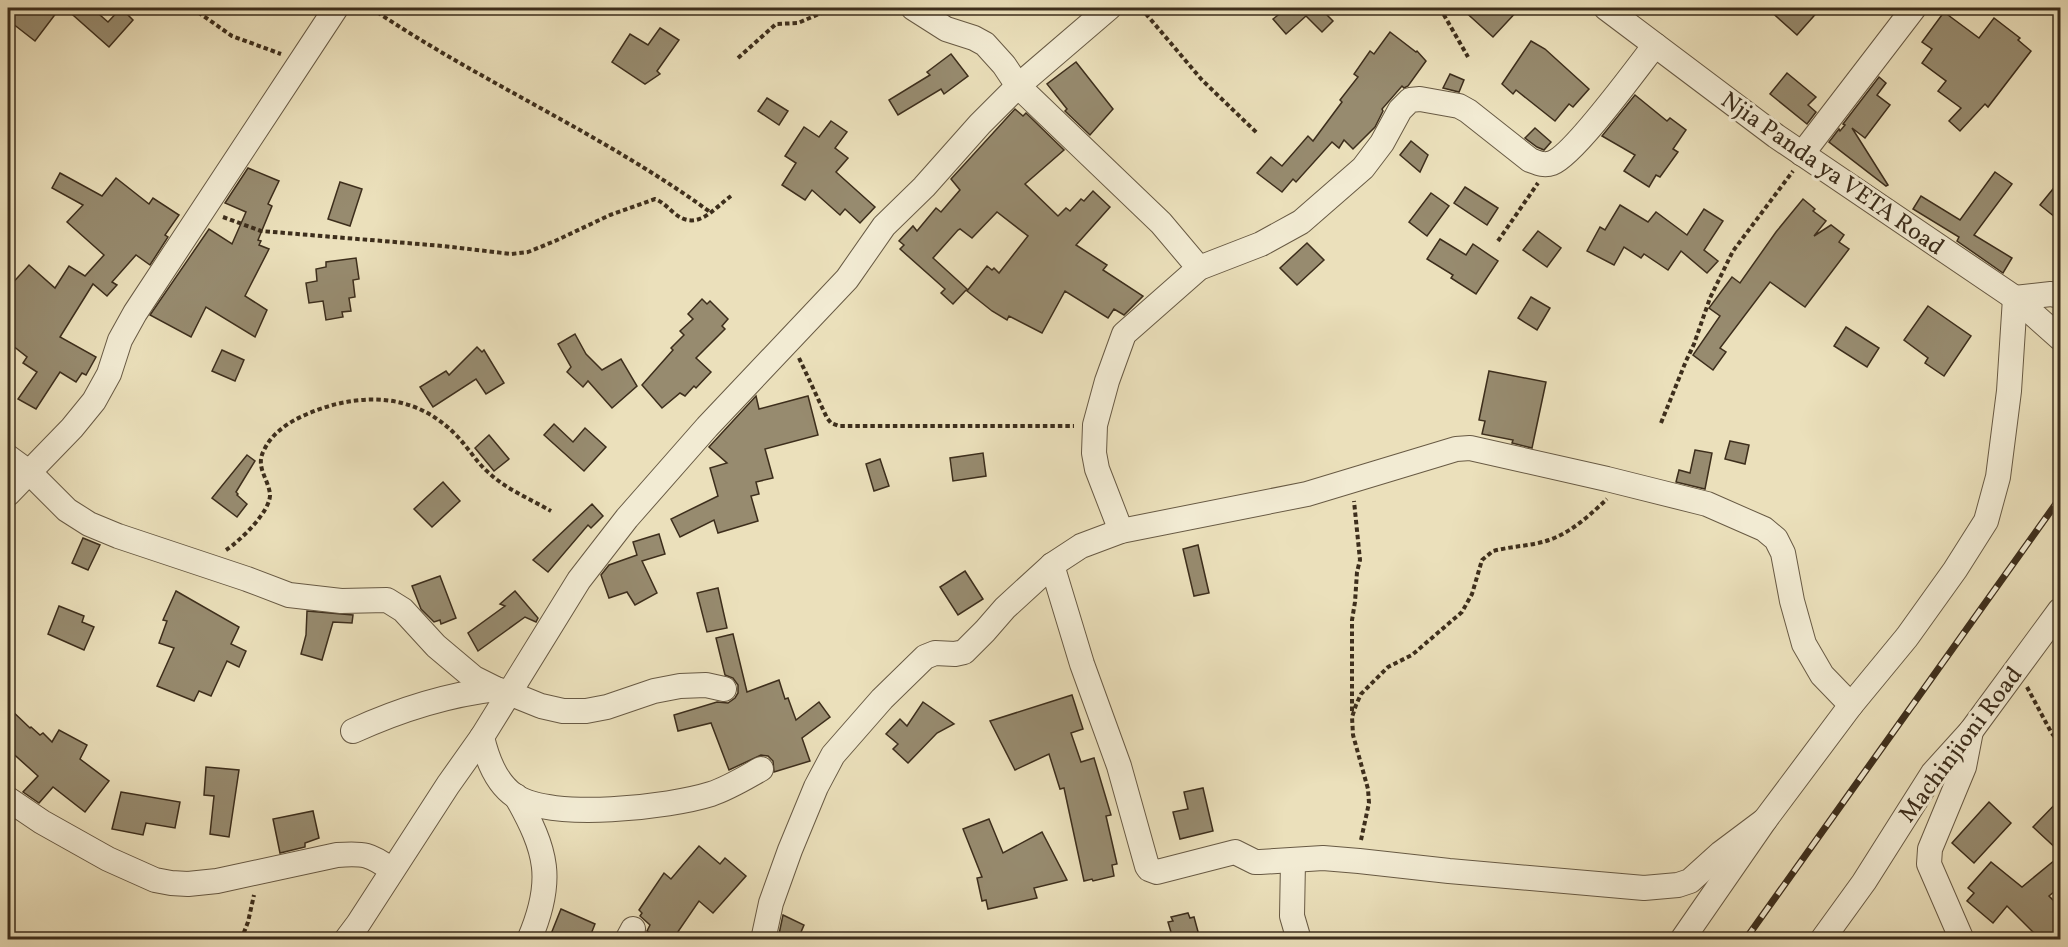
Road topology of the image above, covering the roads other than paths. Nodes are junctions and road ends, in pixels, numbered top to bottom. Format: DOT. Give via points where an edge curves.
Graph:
graph roads {
  1 [pos="336,8"];
  2 [pos="913,8"];
  3 [pos="1109,8"];
  4 [pos="1606,8"];
  5 [pos="1914,8"];
  6 [pos="1655,45"];
  7 [pos="1018,86"];
  8 [pos="1803,155"];
  9 [pos="1199,268"];
  10 [pos="2061,296"];
  11 [pos="2015,298"];
  12 [pos="2061,338"];
  13 [pos="8,457"];
  14 [pos="30,473"];
  15 [pos="8,494"];
  16 [pos="1121,531"];
  17 [pos="1052,565"];
  18 [pos="2061,610"];
  19 [pos="723,689"];
  20 [pos="502,691"];
  21 [pos="1851,705"];
  22 [pos="353,731"];
  23 [pos="1971,731"];
  24 [pos="482,737"];
  25 [pos="761,770"];
  26 [pos="516,796"];
  27 [pos="8,799"];
  28 [pos="1765,820"];
  29 [pos="1293,861"];
  30 [pos="392,870"];
  31 [pos="346,939"];
  32 [pos="529,939"];
  33 [pos="763,939"];
  34 [pos="1299,939"];
  35 [pos="1682,939"];
  36 [pos="1822,939"];
  37 [pos="1962,939"];
  1 -- 14 [label="street" via="135,313 94,401"];
  2 -- 7 [label="street" via="946,29 985,44"];
  3 -- 7 [label="street"];
  4 -- 6 [label="street, Njia Panda ya VETA Road"];
  5 -- 8 [label="street"];
  6 -- 8 [label="street, Njia Panda ya VETA Road"];
  6 -- 9 [label="street" via="1559,160 1549,164 1530,160 1459,106 1410,100 1363,168 1301,222 1261,244"];
  7 -- 9 [label="street" via="1161,223"];
  7 -- 20 [label="street" via="884,226 847,279 675,462 602,548"];
  8 -- 11 [label="street, Njia Panda ya VETA Road"];
  9 -- 16 [label="street" via="1124,334 1107,381 1095,426 1094,453"];
  10 -- 11 [label="street"];
  11 -- 12 [label="street, Njia Panda ya VETA Road"];
  11 -- 21 [label="street" via="1998,477 1986,521 1907,637"];
  13 -- 14 [label="street"];
  14 -- 15 [label="street"];
  14 -- 20 [label="street" via="67,510 118,536 288,595 341,601 387,600 396,604 442,652 474,678"];
  16 -- 17 [label="street" via="1081,546"];
  16 -- 21 [label="street" via="1307,494 1441,453 1470,448 1631,485 1707,504 1764,529 1776,539 1783,553 1804,644 1822,675"];
  17 -- 29 [label="street" via="1149,870 1156,872 1235,852 1255,862"];
  17 -- 33 [label="street" via="964,652 925,657 833,755 794,842 771,903"];
  18 -- 23 [label="street, Machinjioni Road"];
  19 -- 20 [label="street" via="680,686 586,711 552,709"];
  20 -- 22 [label="street" via="439,698"];
  20 -- 24 [label="street"];
  21 -- 28 [label="street"];
  23 -- 36 [label="street, Machinjioni Road" via="1934,773"];
  23 -- 37 [label="street" via="1964,767 1930,849 1929,864"];
  24 -- 26 [label="street" via="487,758 501,782"];
  24 -- 30 [label="street"];
  25 -- 26 [label="street" via="713,793 656,805 565,808 535,804"];
  26 -- 32 [label="street" via="529,820 544,867 545,892"];
  27 -- 30 [label="street" via="108,859 155,880 188,884 217,881 337,855 373,856"];
  28 -- 29 [label="street" via="1690,881 1644,888 1323,858"];
  28 -- 35 [label="street"];
  29 -- 34 [label="street" via="1292,916"];
  30 -- 31 [label="street"];
}
